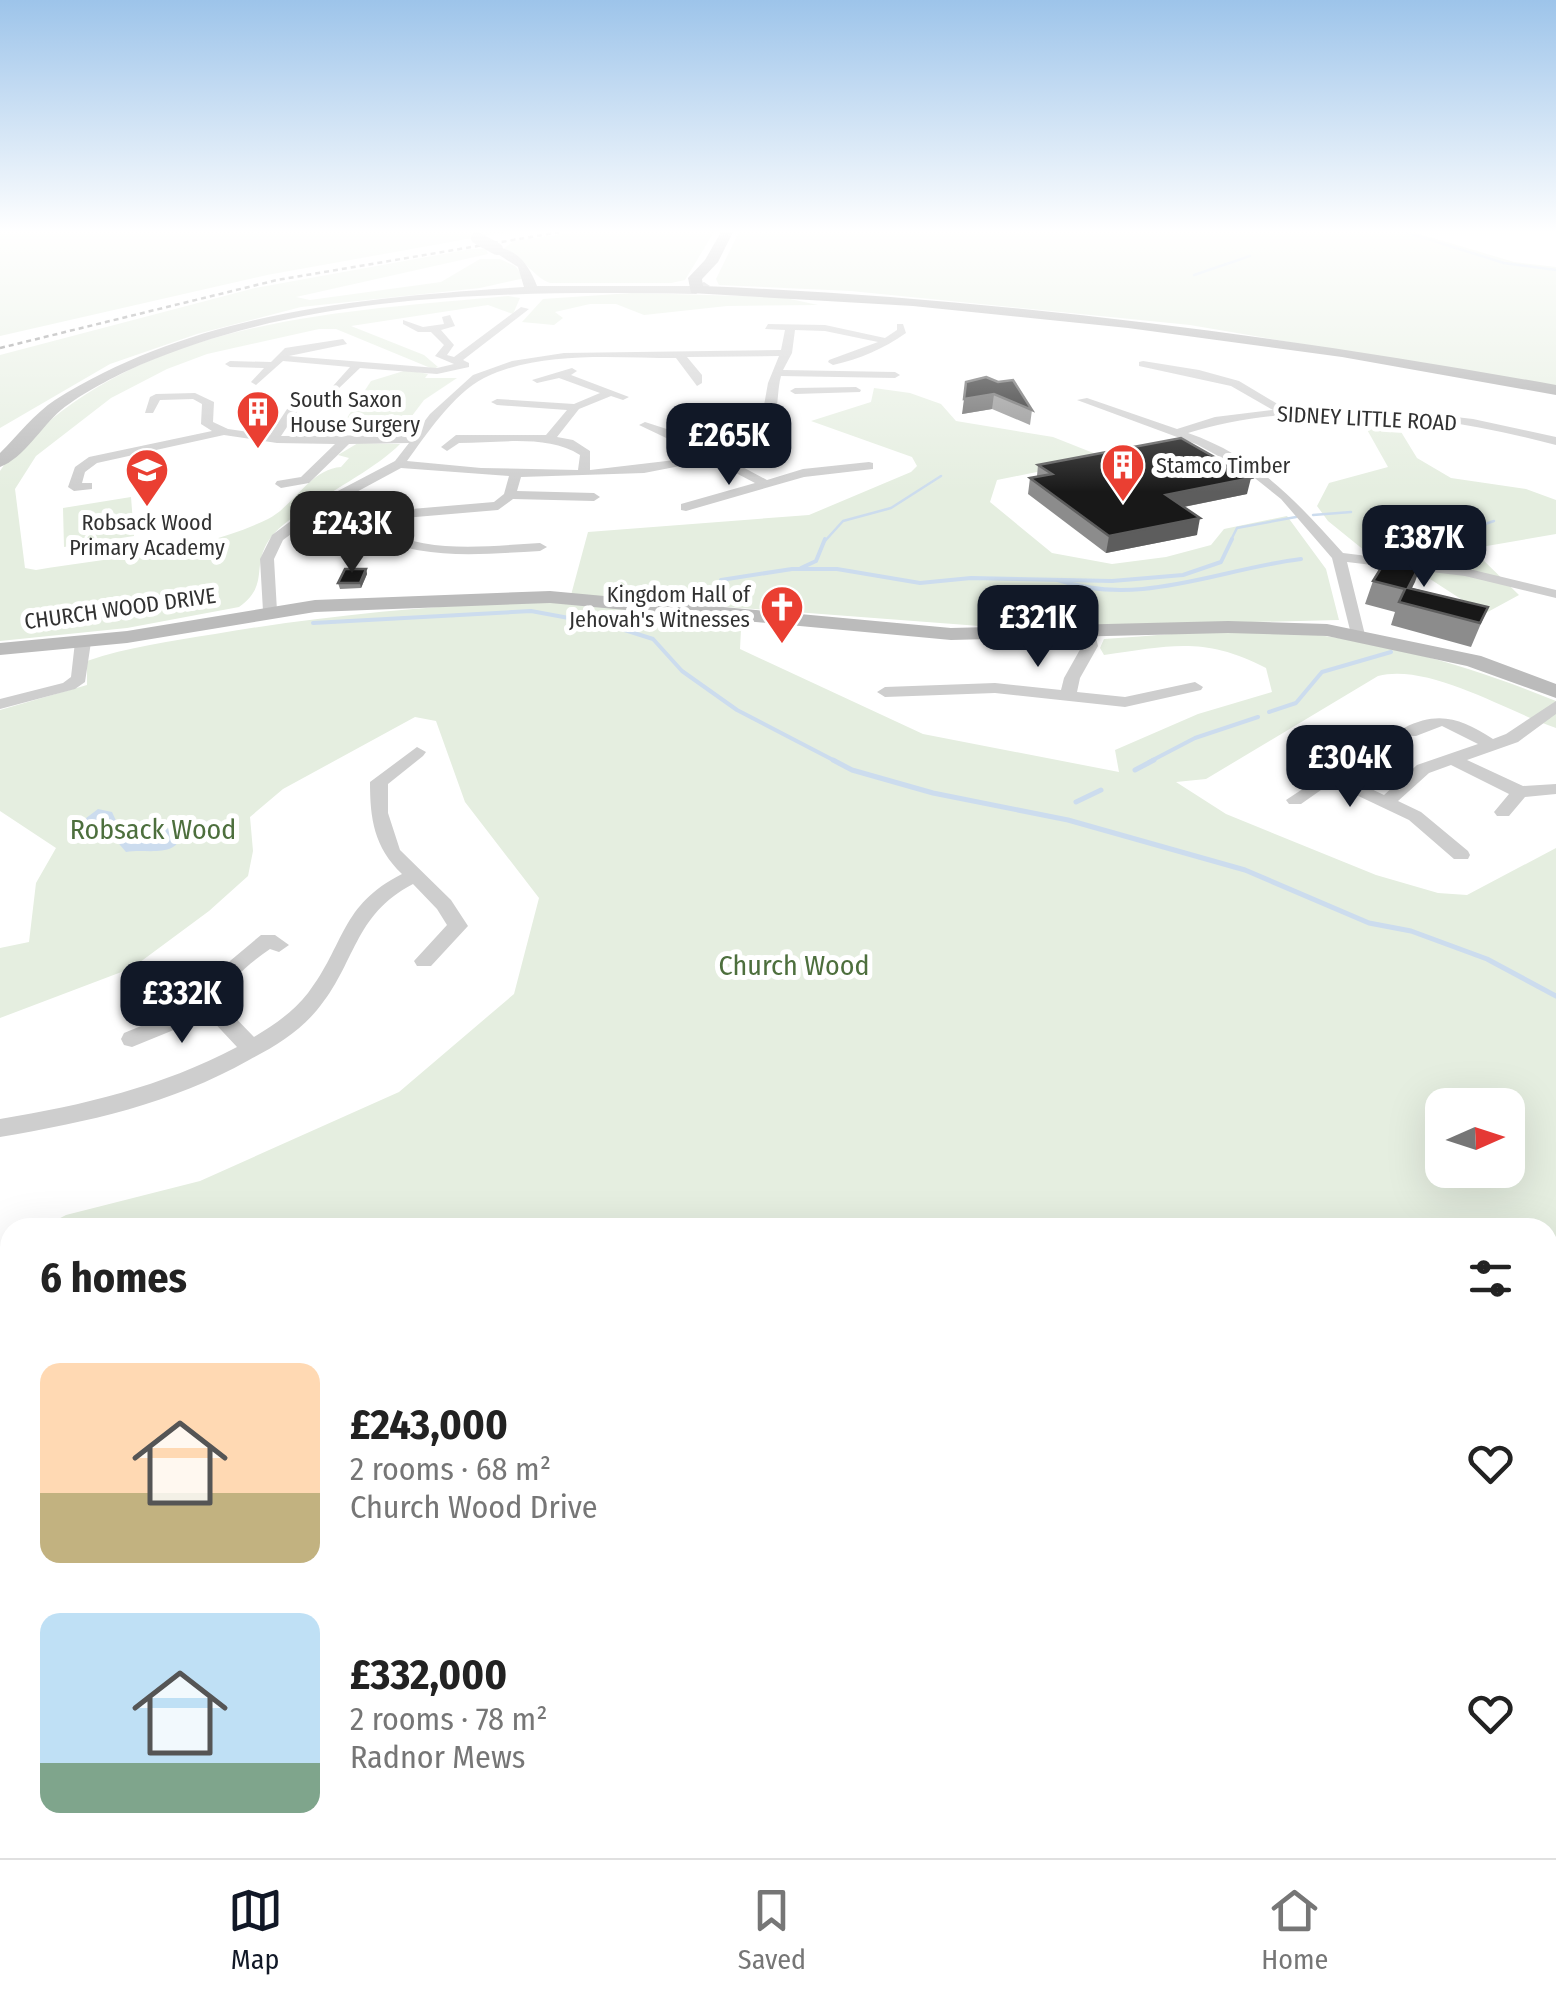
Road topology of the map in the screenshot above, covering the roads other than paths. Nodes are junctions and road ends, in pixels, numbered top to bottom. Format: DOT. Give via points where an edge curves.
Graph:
graph roads {
  1 [pos="291,319"];
  2 [pos="512,319"];
  3 [pos="1109,319"];
  4 [pos="406,322"];
  5 [pos="448,322"];
  6 [pos="900,326"];
  7 [pos="768,327"];
  8 [pos="790,327"];
  9 [pos="428,330"];
  10 [pos="888,341"];
  11 [pos="343,342"];
  12 [pos="678,354"];
  13 [pos="787,354"];
  14 [pos="278,362"];
  15 [pos="833,362"];
  16 [pos="359,363"];
  17 [pos="459,363"];
  18 [pos="230,364"];
  19 [pos="1143,364"];
  20 [pos="492,370"];
  21 [pos="574,371"];
  22 [pos="776,373"];
  23 [pos="559,374"];
  24 [pos="895,375"];
  25 [pos="835,376"];
  26 [pos="680,377"];
  27 [pos="537,380"];
  28 [pos="256,382"];
  29 [pos="338,385"];
  30 [pos="506,390"];
  31 [pos="834,390"];
  32 [pos="856,390"];
  33 [pos="1556,390"];
  34 [pos="801,392"];
  35 [pos="609,393"];
  36 [pos="624,397"];
  37 [pos="300,400"];
  38 [pos="1083,400"];
  39 [pos="575,407"];
  40 [pos="149,410"];
  41 [pos="1283,413"];
  42 [pos="667,414"];
  43 [pos="700,426"];
  44 [pos="222,432"];
  45 [pos="1179,432"];
  46 [pos="675,436"];
  47 [pos="274,438"];
  48 [pos="348,438"];
  49 [pos="420,439"];
  50 [pos="549,439"];
  51 [pos="1556,441"];
  52 [pos="451,442"];
  53 [pos="709,456"];
  54 [pos="0,462"];
  55 [pos="399,464"];
  56 [pos="868,466"];
  57 [pos="293,470"];
  58 [pos="315,471"];
  59 [pos="584,472"];
  60 [pos="516,474"];
  61 [pos="282,484"];
  62 [pos="88,486"];
  63 [pos="768,486"];
  64 [pos="510,495"];
  65 [pos="594,498"];
  66 [pos="686,507"];
  67 [pos="540,547"];
  68 [pos="1339,557"];
  69 [pos="1556,594"];
  70 [pos="270,611"];
  71 [pos="1087,634"];
  72 [pos="1357,635"];
  73 [pos="83,642"];
  74 [pos="0,649"];
  75 [pos="1194,686"];
  76 [pos="1556,691"];
  77 [pos="893,694"];
  78 [pos="1068,697"];
  79 [pos="0,704"];
  80 [pos="1556,706"];
  81 [pos="1419,709"];
  82 [pos="1436,718"];
  83 [pos="1410,732"];
  84 [pos="1492,745"];
  85 [pos="417,752"];
  86 [pos="1450,758"];
  87 [pos="1556,789"];
  88 [pos="1520,792"];
  89 [pos="1295,800"];
  90 [pos="1388,800"];
  91 [pos="1503,812"];
  92 [pos="1448,849"];
  93 [pos="414,876"];
  94 [pos="279,945"];
  95 [pos="438,954"];
  96 [pos="211,1006"];
  97 [pos="132,1039"];
  98 [pos="252,1049"];
  99 [pos="0,1128"];
  1 -- 54 [label="street" via="191,342 116,373 61,403"];
  2 -- 17 [label="street"];
  3 -- 33 [label="main road"];
  4 -- 9 [label="street"];
  5 -- 9 [label="street"];
  6 -- 10 [label="street"];
  7 -- 8 [label="street"];
  8 -- 10 [label="street"];
  8 -- 13 [label="street"];
  9 -- 17 [label="street" via="449,345 440,356"];
  10 -- 15 [label="street"];
  11 -- 14 [label="street" via="303,346"];
  12 -- 13 [label="street"];
  12 -- 20 [label="street" via="564,356"];
  12 -- 26 [label="street" via="697,380"];
  13 -- 22 [label="street"];
  14 -- 16 [label="street"];
  14 -- 18 [label="street"];
  14 -- 28 [label="street"];
  16 -- 17 [label="street" via="437,371"];
  16 -- 29 [label="street"];
  17 -- 20 [label="street"];
  19 -- 41 [label="street" via="1226,379"];
  20 -- 49 [label="street" via="464,385"];
  21 -- 23 [label="street"];
  22 -- 25 [label="street"];
  22 -- 53 [label="street" via="764,426 748,441"];
  23 -- 27 [label="street"];
  23 -- 35 [label="street"];
  24 -- 25 [label="street"];
  25 -- 31 [label="street"];
  30 -- 39 [label="street" via="493,406"];
  31 -- 32 [label="street"];
  31 -- 34 [label="street"];
  35 -- 36 [label="street"];
  35 -- 39 [label="street"];
  37 -- 47 [label="street"];
  38 -- 45 [label="street"];
  39 -- 50 [label="street"];
  40 -- 44 [label="street" via="156,398 204,398 207,424"];
  41 -- 45 [label="street, SIDNEY LITTLE ROAD" via="1235,416"];
  41 -- 51 [label="street, SIDNEY LITTLE ROAD" via="1452,422"];
  42 -- 46 [label="street" via="640,428"];
  43 -- 46 [label="street"];
  44 -- 47 [label="street"];
  44 -- 62 [label="street" via="191,448 142,446 88,463 74,487"];
  45 -- 68 [label="street" via="1250,468"];
  46 -- 53 [label="street"];
  47 -- 48 [label="street"];
  48 -- 49 [label="street"];
  48 -- 58 [label="street"];
  49 -- 55 [label="street"];
  50 -- 52 [label="street"];
  50 -- 59 [label="street" via="586,454"];
  53 -- 59 [label="street"];
  53 -- 63 [label="street"];
  55 -- 60 [label="street"];
  55 -- 70 [label="street" via="320,506 277,538 267,559"];
  56 -- 63 [label="street" via="803,473"];
  57 -- 58 [label="street"];
  58 -- 61 [label="street"];
  59 -- 60 [label="street"];
  60 -- 64 [label="street"];
  63 -- 66 [label="street"];
  64 -- 65 [label="street"];
  64 -- 67 [label="street" via="480,510 388,515 375,532 450,548"];
  68 -- 69 [label="street" via="1465,572"];
  68 -- 72 [label="street"];
  70 -- 71 [label="street, CHURCH WOOD DRIVE" via="550,597 881,630"];
  70 -- 73 [label="street, CHURCH WOOD DRIVE"];
  71 -- 72 [label="street, CHURCH WOOD DRIVE" via="1228,627"];
  71 -- 78 [label="street" via="1090,646"];
  72 -- 76 [label="street, CHURCH WOOD DRIVE" via="1473,661"];
  73 -- 74 [label="street, CHURCH WOOD DRIVE"];
  73 -- 79 [label="street" via="79,679"];
  75 -- 78 [label="street" via="1125,702"];
  77 -- 78 [label="street" via="995,688"];
  80 -- 84 [label="street"];
  81 -- 82 [label="street"];
  82 -- 83 [label="street"];
  82 -- 84 [label="street"];
  84 -- 86 [label="street"];
  85 -- 93 [label="street" via="379,782 370,812 386,848"];
  86 -- 88 [label="street"];
  86 -- 90 [label="street" via="1424,769"];
  87 -- 88 [label="street"];
  88 -- 91 [label="street"];
  89 -- 90 [label="street" via="1333,774"];
  90 -- 92 [label="street"];
  93 -- 95 [label="street" via="448,906 458,926"];
  93 -- 98 [label="street" via="378,896 354,920 321,990 289,1028"];
  94 -- 96 [label="street" via="268,940 226,973"];
  96 -- 97 [label="street"];
  96 -- 98 [label="street"];
  98 -- 99 [label="street" via="170,1092 108,1111"];
}
